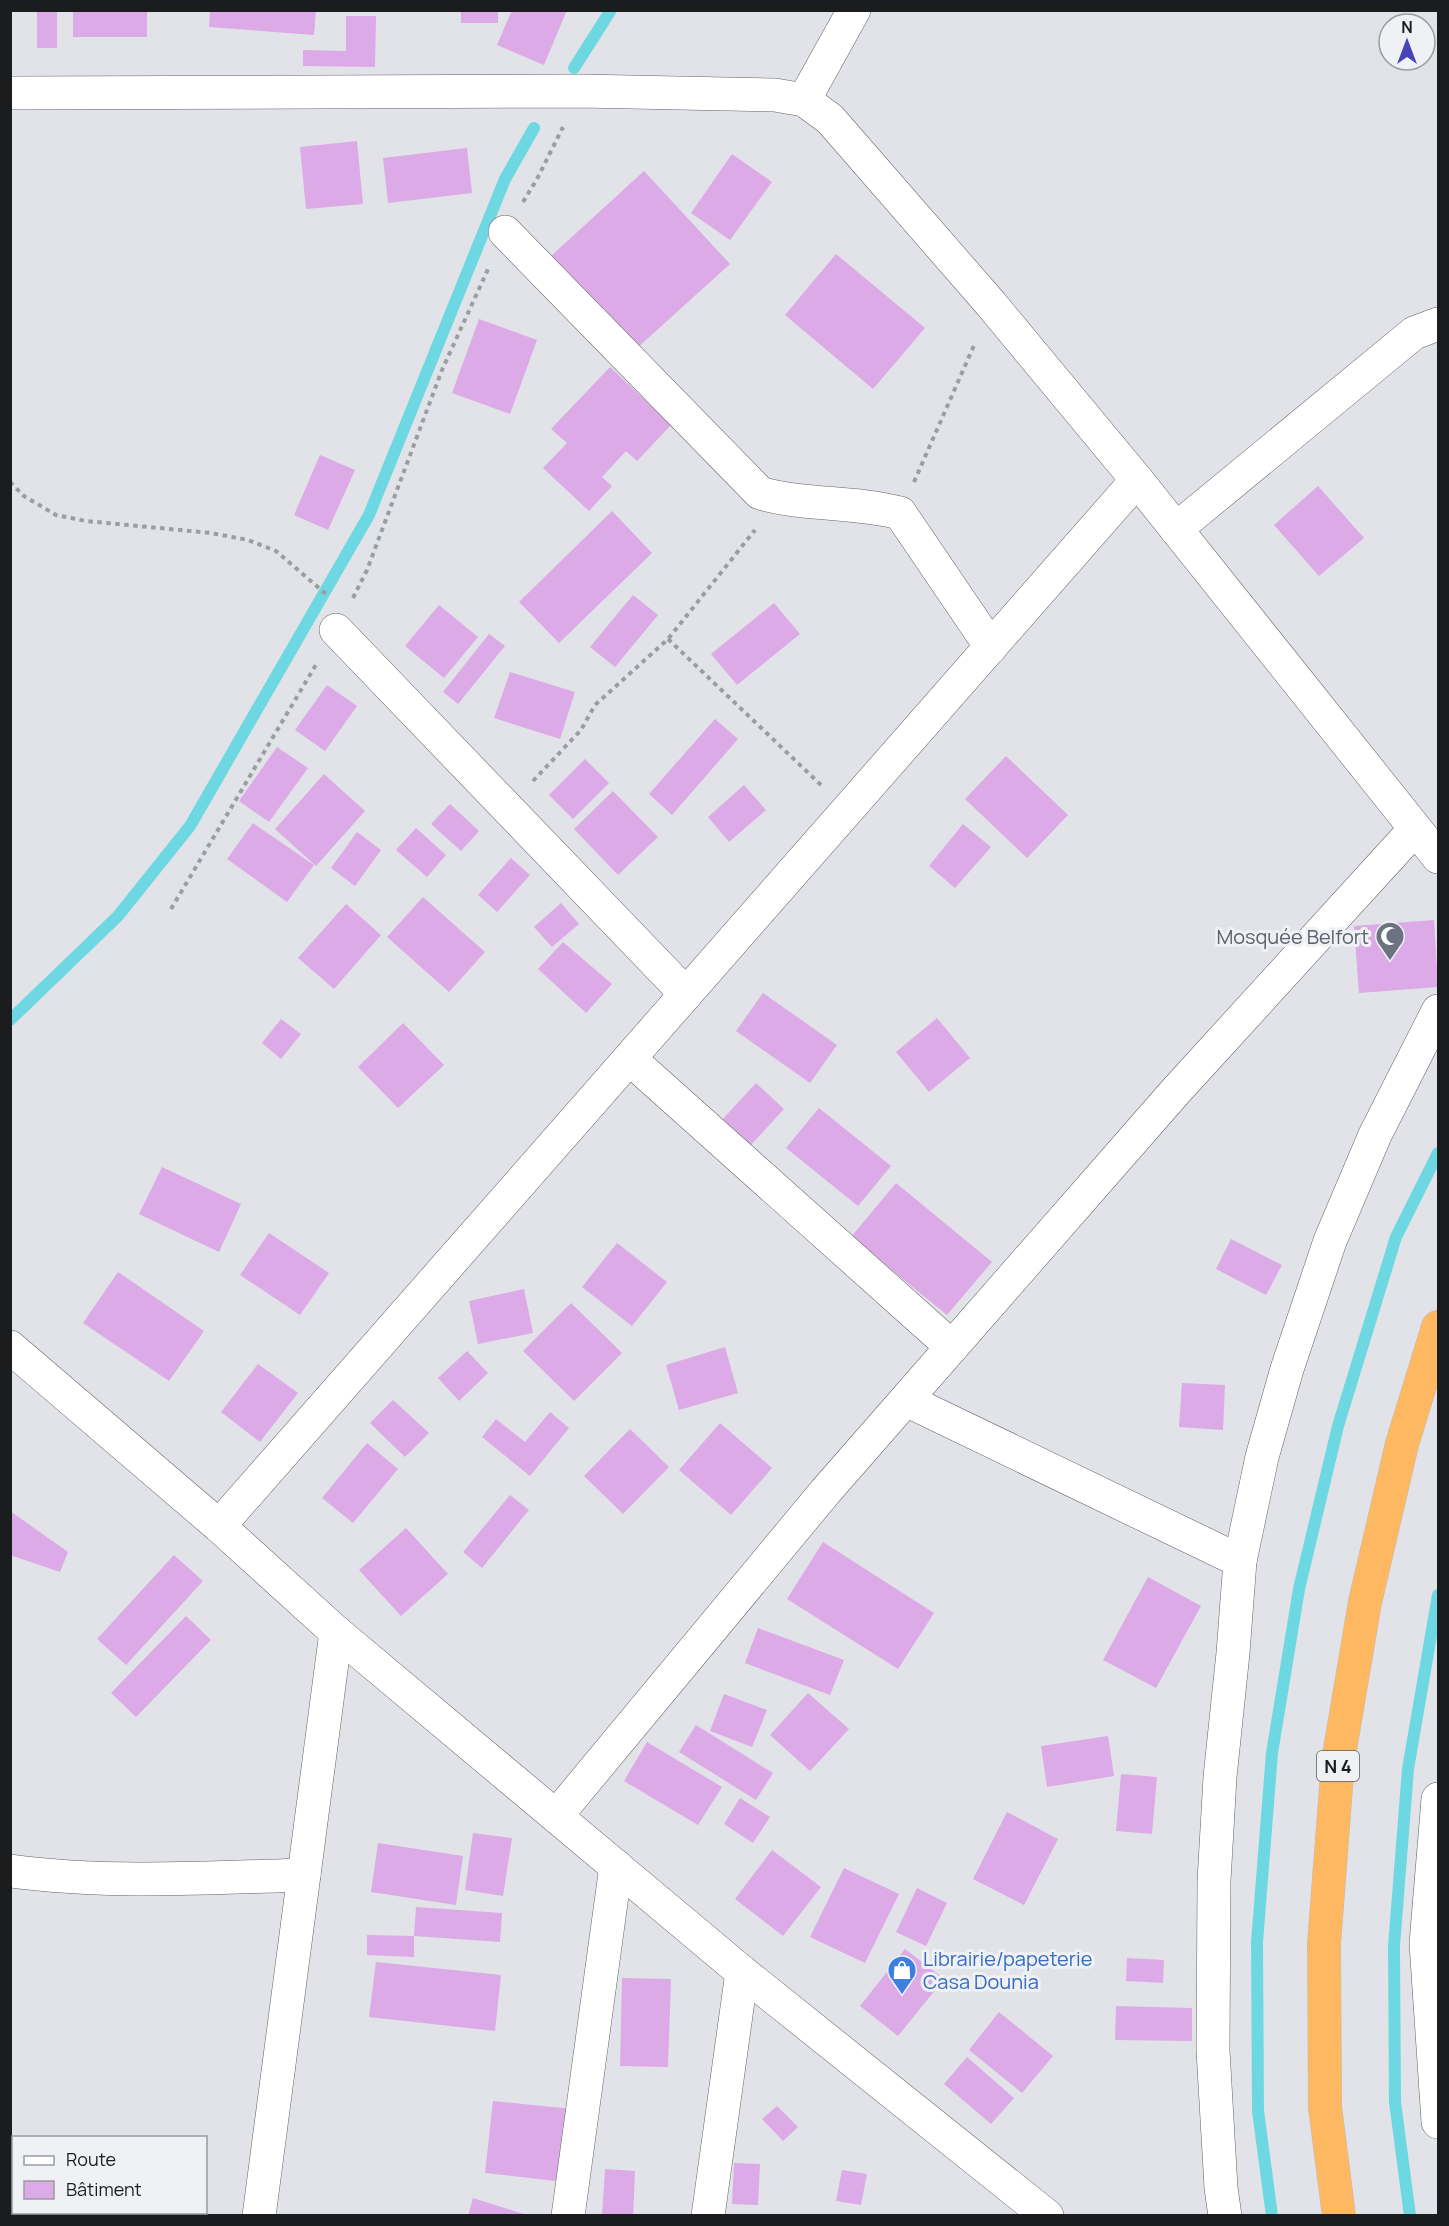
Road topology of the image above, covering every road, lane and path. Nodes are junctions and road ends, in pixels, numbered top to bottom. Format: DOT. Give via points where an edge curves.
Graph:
graph roads {
  1 [pos="854,10"];
  2 [pos="581,92"];
  3 [pos="10,93"];
  4 [pos="804,100"];
  5 [pos="505,232"];
  6 [pos="991,304"];
  7 [pos="1438,324"];
  8 [pos="1137,480"];
  9 [pos="10,482"];
  10 [pos="780,498"];
  11 [pos="900,513"];
  12 [pos="1176,529"];
  13 [pos="328,596"];
  14 [pos="336,630"];
  15 [pos="668,639"];
  16 [pos="990,647"];
  17 [pos="506,808"];
  18 [pos="848,810"];
  19 [pos="1415,829"];
  20 [pos="1438,857"];
  21 [pos="171,909"];
  22 [pos="686,994"];
  23 [pos="1438,1011"];
  24 [pos="630,1059"];
  25 [pos="1438,1327"];
  26 [pos="10,1347"];
  27 [pos="952,1347"];
  28 [pos="906,1400"];
  29 [pos="219,1527"];
  30 [pos="1240,1561"];
  31 [pos="336,1632"];
  32 [pos="1438,1799"];
  33 [pos="557,1815"];
  34 [pos="616,1866"];
  35 [pos="10,1871"];
  36 [pos="304,1875"];
  37 [pos="1432,1943"];
  38 [pos="742,1972"];
  39 [pos="1438,2122"];
  40 [pos="259,2216"];
  41 [pos="568,2216"];
  42 [pos="708,2216"];
  43 [pos="1047,2216"];
  44 [pos="1225,2216"];
  45 [pos="1339,2216"];
  1 -- 4 [label="street"];
  2 -- 3 [label="street"];
  2 -- 4 [label="street" via="775,95"];
  2 -- 5 [label="path"];
  4 -- 6 [label="street" via="830,118"];
  5 -- 10 [label="street" via="760,493"];
  5 -- 14 [label="path" via="442,370 367,570"];
  6 -- 8 [label="street"];
  6 -- 11 [label="path"];
  7 -- 12 [label="street" via="1414,333"];
  8 -- 12 [label="street"];
  8 -- 16 [label="street"];
  9 -- 13 [label="path" via="24,496 56,515 248,540 276,551"];
  10 -- 11 [label="street" via="877,507"];
  10 -- 15 [label="path"];
  11 -- 16 [label="street"];
  12 -- 19 [label="street"];
  14 -- 17 [label="street"];
  14 -- 21 [label="path"];
  15 -- 17 [label="path" via="595,705 574,738"];
  15 -- 18 [label="path"];
  16 -- 18 [label="street"];
  17 -- 22 [label="street"];
  18 -- 22 [label="street"];
  19 -- 20 [label="street"];
  19 -- 27 [label="street" via="1175,1092"];
  22 -- 24 [label="street"];
  23 -- 30 [label="street" via="1375,1135 1330,1240 1265,1446"];
  24 -- 27 [label="street"];
  24 -- 29 [label="street"];
  25 -- 45 [label="highway, N 4" via="1402,1444 1365,1602 1338,1761 1324,1944 1325,2107"];
  26 -- 29 [label="street"];
  27 -- 28 [label="street"];
  28 -- 30 [label="street"];
  28 -- 33 [label="street"];
  29 -- 31 [label="street"];
  30 -- 44 [label="street" via="1214,1881 1213,2050"];
  31 -- 33 [label="street"];
  31 -- 36 [label="street"];
  32 -- 37 [label="street"];
  33 -- 34 [label="street"];
  34 -- 38 [label="street"];
  34 -- 41 [label="street"];
  35 -- 36 [label="street" via="121,1880"];
  36 -- 40 [label="street"];
  37 -- 39 [label="street"];
  38 -- 42 [label="street"];
  38 -- 43 [label="street"];
}
